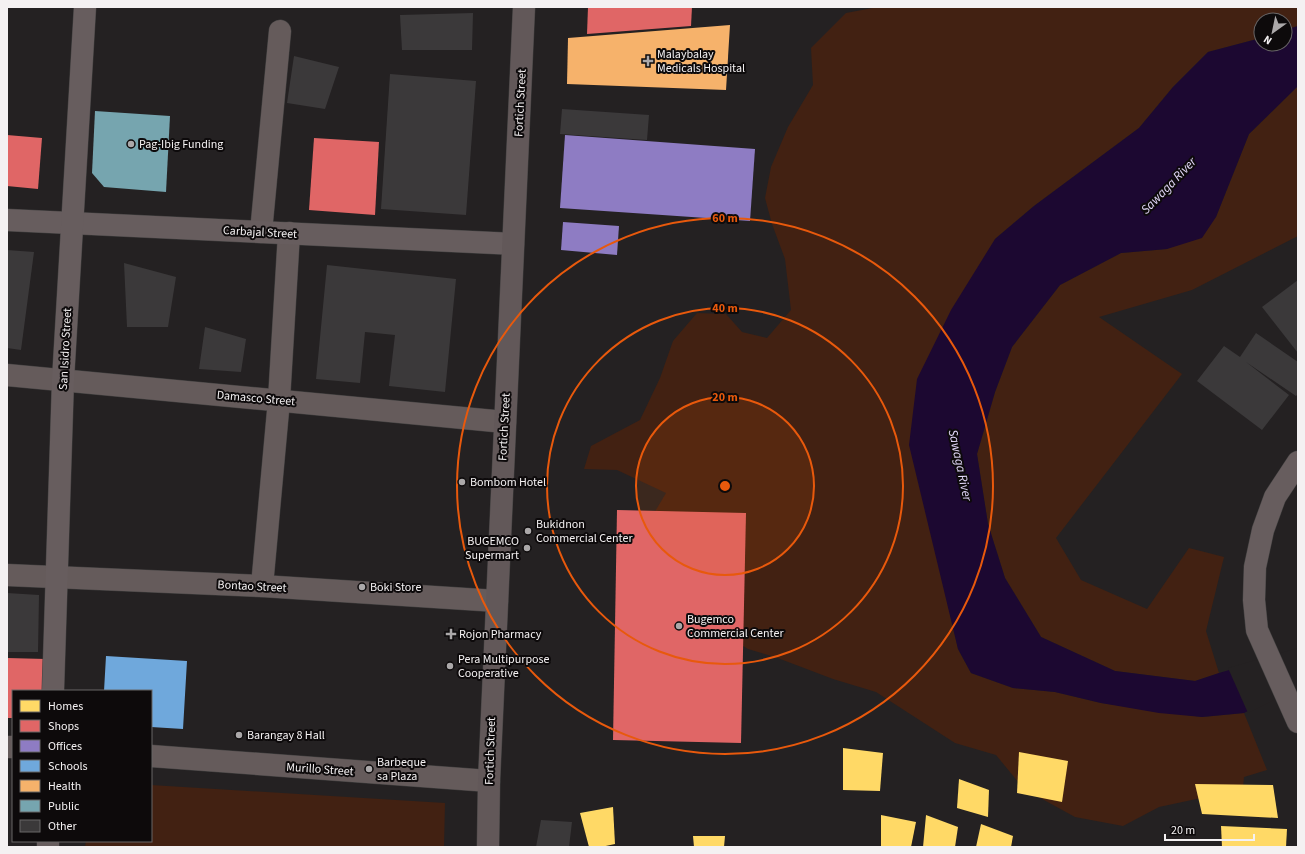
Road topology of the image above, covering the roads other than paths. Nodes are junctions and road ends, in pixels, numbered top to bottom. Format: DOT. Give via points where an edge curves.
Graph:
graph roads {
  1 [pos="85,7"];
  2 [pos="524,7"];
  3 [pos="280,31"];
  4 [pos="7,220"];
  5 [pos="72,223"];
  6 [pos="261,232"];
  7 [pos="289,233"];
  8 [pos="513,244"];
  9 [pos="7,375"];
  10 [pos="63,380"];
  11 [pos="279,400"];
  12 [pos="505,422"];
  13 [pos="1298,462"];
  14 [pos="7,575"];
  15 [pos="57,577"];
  16 [pos="262,586"];
  17 [pos="496,601"];
  18 [pos="53,690"];
  19 [pos="1298,722"];
  20 [pos="152,756"];
  21 [pos="489,781"];
  22 [pos="488,847"];
  1 -- 5 [label="street, San Isidro Street"];
  2 -- 8 [label="highway, Fortich Street"];
  3 -- 6 [label="street"];
  4 -- 5 [label="street, Carbajal Street"];
  5 -- 6 [label="street, Carbajal Street"];
  5 -- 10 [label="street, San Isidro Street"];
  6 -- 7 [label="street, Carbajal Street"];
  7 -- 8 [label="street, Carbajal Street"];
  7 -- 11 [label="street"];
  8 -- 12 [label="highway, Fortich Street"];
  9 -- 10 [label="street, Damasco Street"];
  10 -- 11 [label="street, Damasco Street"];
  10 -- 15 [label="street, San Isidro Street"];
  11 -- 12 [label="street, Damasco Street"];
  11 -- 16 [label="street"];
  12 -- 17 [label="highway, Fortich Street"];
  13 -- 19 [label="street" via="1275,497 1263,530 1255,567 1254,600 1257,630"];
  14 -- 15 [label="street, Bontao Street"];
  15 -- 16 [label="street, Bontao Street"];
  15 -- 18 [label="street, San Isidro Street"];
  16 -- 17 [label="street, Bontao Street"];
  17 -- 21 [label="highway, Fortich Street"];
  20 -- 21 [label="street, Murillo Street"];
  21 -- 22 [label="highway, Fortich Street"];
}
